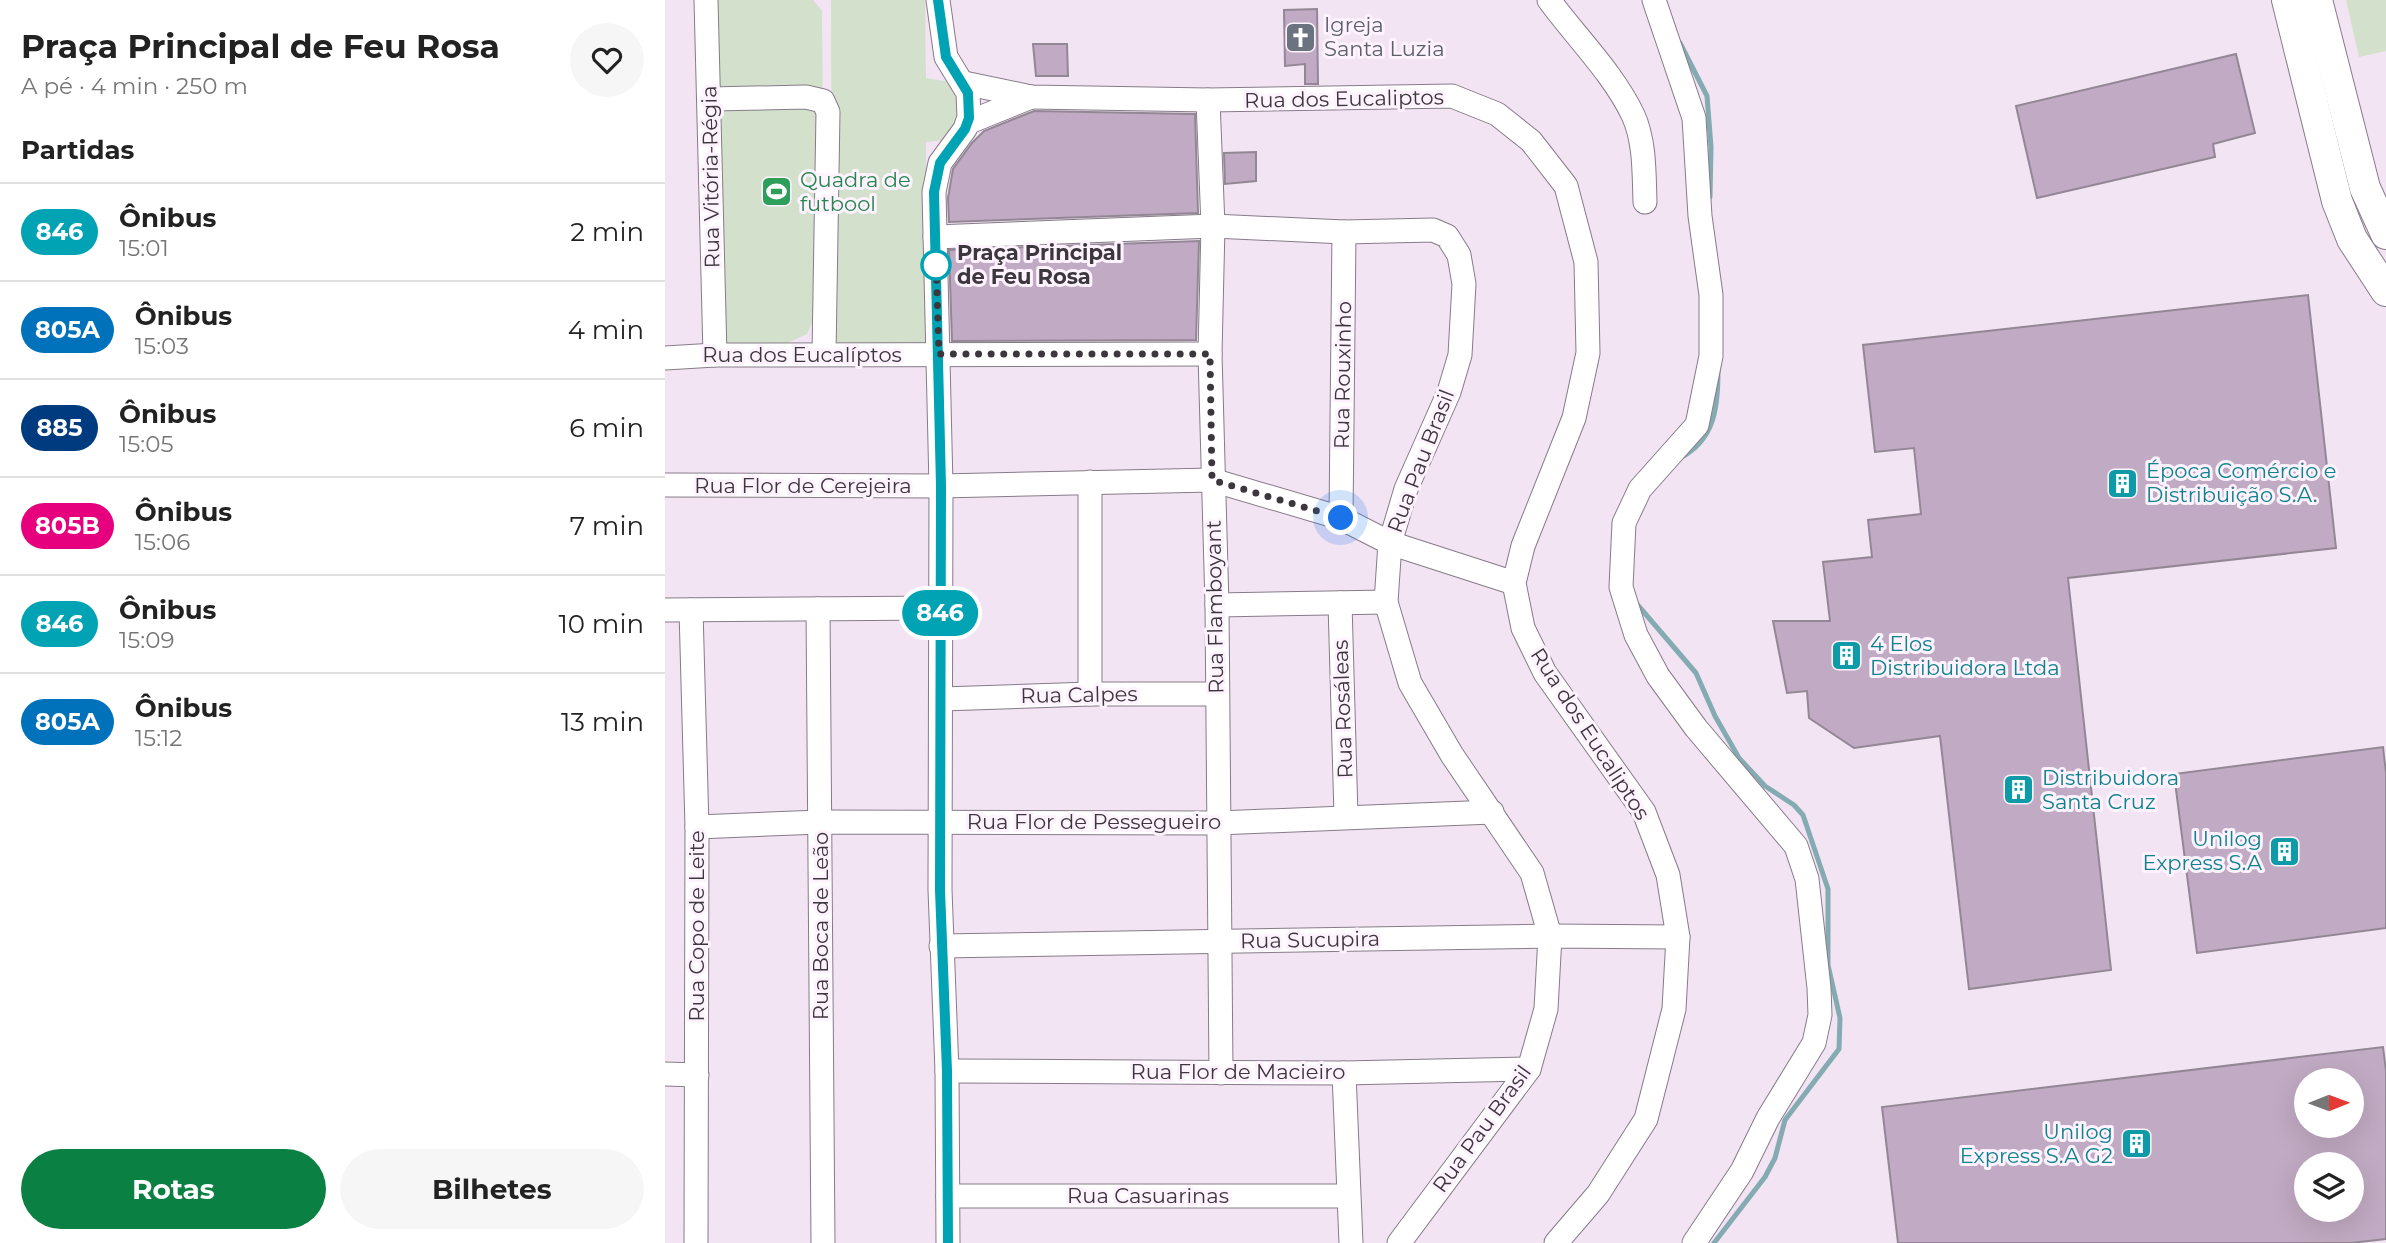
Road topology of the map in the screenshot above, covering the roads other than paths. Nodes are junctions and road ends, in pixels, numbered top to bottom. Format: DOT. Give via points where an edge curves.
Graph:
graph roads {
  1 [pos="706,0"];
  2 [pos="938,0"];
  3 [pos="1549,0"];
  4 [pos="1654,0"];
  5 [pos="2287,0"];
  6 [pos="2317,0"];
  7 [pos="964,83"];
  8 [pos="1031,97"];
  9 [pos="710,99"];
  10 [pos="1208,100"];
  11 [pos="967,124"];
  12 [pos="1645,202"];
  13 [pos="1213,226"];
  14 [pos="1344,232"];
  15 [pos="2386,234"];
  16 [pos="935,237"];
  17 [pos="2386,291"];
  18 [pos="939,354"];
  19 [pos="1210,354"];
  20 [pos="715,355"];
  21 [pos="824,355"];
  22 [pos="665,358"];
  23 [pos="1212,480"];
  24 [pos="1090,482"];
  25 [pos="665,485"];
  26 [pos="941,486"];
  27 [pos="1341,518"];
  28 [pos="1390,543"];
  29 [pos="1514,583"];
  30 [pos="1386,602"];
  31 [pos="1340,603"];
  32 [pos="1217,605"];
  33 [pos="940,608"];
  34 [pos="818,609"];
  35 [pos="665,610"];
  36 [pos="691,610"];
  37 [pos="1090,694"];
  38 [pos="1216,694"];
  39 [pos="942,699"];
  40 [pos="1492,812"];
  41 [pos="1346,816"];
  42 [pos="820,822"];
  43 [pos="940,822"];
  44 [pos="1218,823"];
  45 [pos="697,827"];
  46 [pos="1550,936"];
  47 [pos="1678,937"];
  48 [pos="1219,942"];
  49 [pos="941,946"];
  50 [pos="1529,1069"];
  51 [pos="947,1071"];
  52 [pos="1221,1073"];
  53 [pos="1344,1073"];
  54 [pos="665,1074"];
  55 [pos="697,1075"];
  56 [pos="948,1196"];
  57 [pos="1347,1196"];
  58 [pos="696,1243"];
  59 [pos="823,1243"];
  60 [pos="948,1243"];
  61 [pos="1351,1243"];
  62 [pos="1399,1243"];
  63 [pos="1556,1243"];
  64 [pos="1694,1243"];
  1 -- 9 [label="street, Rua Vitória-Régia"];
  2 -- 7 [label="street" via="946,57 953,74"];
  3 -- 12 [label="street" via="1634,117 1644,158"];
  4 -- 64 [label="street" via="1694,118 1711,295 1711,356 1697,425 1640,489 1624,523 1621,587 1636,635 1658,676 1796,846 1807,879 1820,1015 1814,1043 1742,1171"];
  5 -- 17 [label="main road" via="2337,201 2352,239"];
  6 -- 15 [label="main road" via="2365,188"];
  7 -- 8 [label="street, Rua dos Eucaliptos"];
  7 -- 11 [label="street"];
  8 -- 10 [label="street, Rua dos Eucaliptos"];
  8 -- 11 [label="street, Rua dos Eucaliptos"];
  9 -- 20 [label="street, Rua Vitória-Régia"];
  9 -- 21 [label="street" via="806,97 823,101 828,112"];
  10 -- 13 [label="street, Rua Flamboyant"];
  10 -- 29 [label="street, Rua dos Eucaliptos" via="1452,96 1497,114 1531,141 1566,186 1586,261 1588,353 1574,418 1523,546"];
  11 -- 16 [label="street" via="940,163 934,192"];
  13 -- 14 [label="street, Rua Pau Brasil"];
  13 -- 16 [label="street, Rua Pau Brasil"];
  13 -- 19 [label="street, Rua Flamboyant"];
  14 -- 27 [label="street, Rua Rouxinho"];
  14 -- 28 [label="street, Rua Pau Brasil" via="1433,230 1447,236 1459,255 1464,284 1460,355 1406,489"];
  16 -- 18 [label="street"];
  18 -- 19 [label="street, Rua dos Eucalíptos"];
  18 -- 21 [label="street, Rua dos Eucalíptos"];
  18 -- 26 [label="street"];
  19 -- 23 [label="street, Rua Flamboyant"];
  20 -- 21 [label="street, Rua dos Eucalíptos"];
  20 -- 22 [label="street, Rua dos Eucalíptos"];
  23 -- 24 [label="street, Rua Flor de Cerejeira"];
  23 -- 27 [label="street, Rua Flor de Cerejeira"];
  23 -- 32 [label="street, Rua Flamboyant"];
  24 -- 26 [label="street, Rua Flor de Cerejeira"];
  24 -- 37 [label="street"];
  25 -- 26 [label="street, Rua Flor de Cerejeira"];
  26 -- 33 [label="street"];
  27 -- 28 [label="street, Rua Flor de Cerejeira"];
  28 -- 29 [label="street, Rua Flor de Cerejeira"];
  28 -- 30 [label="street, Rua Pau Brasil"];
  29 -- 47 [label="street, Rua dos Eucaliptos" via="1523,628 1545,673 1644,812 1668,875"];
  30 -- 31 [label="street"];
  30 -- 40 [label="street, Rua Pau Brasil" via="1410,683"];
  31 -- 32 [label="street"];
  31 -- 41 [label="street, Rua Rosáleas"];
  32 -- 38 [label="street, Rua Flamboyant"];
  33 -- 34 [label="street"];
  33 -- 39 [label="street"];
  34 -- 36 [label="street"];
  34 -- 42 [label="street, Rua Boca de Leão"];
  35 -- 36 [label="street"];
  36 -- 45 [label="street, Rua Copo de Leite"];
  37 -- 38 [label="street, Rua Calpes"];
  37 -- 39 [label="street, Rua Calpes"];
  38 -- 44 [label="street, Rua Flamboyant"];
  39 -- 43 [label="street"];
  40 -- 41 [label="street, Rua Flor de Pessegueiro"];
  40 -- 46 [label="street, Rua Pau Brasil" via="1532,873"];
  41 -- 44 [label="street, Rua Flor de Pessegueiro"];
  42 -- 43 [label="street, Rua Flor de Pessegueiro"];
  42 -- 45 [label="street, Rua Flor de Pessegueiro"];
  42 -- 59 [label="street, Rua Boca de Leão"];
  43 -- 44 [label="street, Rua Flor de Pessegueiro"];
  43 -- 49 [label="street"];
  44 -- 48 [label="street, Rua Flamboyant"];
  45 -- 55 [label="street, Rua Copo de Leite"];
  46 -- 47 [label="street, Rua Sucupira"];
  46 -- 48 [label="street, Rua Sucupira"];
  46 -- 50 [label="street, Rua Pau Brasil" via="1546,1009"];
  47 -- 63 [label="street, Rua dos Eucaliptos" via="1674,1009 1647,1119 1598,1194"];
  48 -- 49 [label="street, Rua Sucupira"];
  48 -- 52 [label="street, Rua Flamboyant"];
  49 -- 51 [label="street"];
  50 -- 53 [label="street, Rua Flor de Macieiro"];
  50 -- 62 [label="street, Rua Pau Brasil"];
  51 -- 52 [label="street, Rua Flor de Macieiro"];
  51 -- 56 [label="street"];
  52 -- 53 [label="street, Rua Flor de Macieiro"];
  53 -- 57 [label="street"];
  54 -- 55 [label="street"];
  55 -- 58 [label="street, Rua Copo de Leite"];
  56 -- 57 [label="street, Rua Casuarinas"];
  56 -- 60 [label="street"];
  57 -- 61 [label="street"];
}
